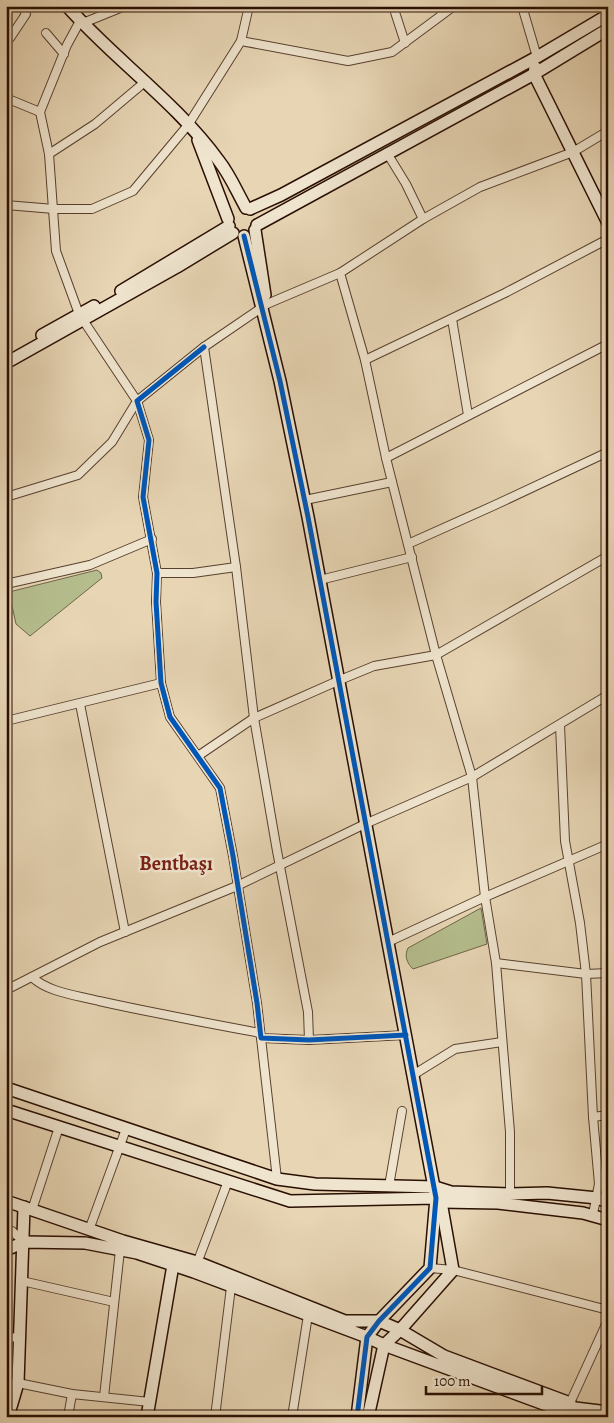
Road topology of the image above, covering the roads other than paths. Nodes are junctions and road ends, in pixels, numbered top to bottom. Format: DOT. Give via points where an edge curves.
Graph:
graph roads {
  1 [pos="22,6"];
  2 [pos="67,6"];
  3 [pos="125,6"];
  4 [pos="249,6"];
  5 [pos="393,6"];
  6 [pos="454,6"];
  7 [pos="522,6"];
  8 [pos="608,15"];
  9 [pos="81,22"];
  10 [pos="608,29"];
  11 [pos="46,33"];
  12 [pos="10,38"];
  13 [pos="241,42"];
  14 [pos="405,43"];
  15 [pos="64,54"];
  16 [pos="536,57"];
  17 [pos="534,74"];
  18 [pos="146,81"];
  19 [pos="6,98"];
  20 [pos="40,112"];
  21 [pos="192,128"];
  22 [pos="608,131"];
  23 [pos="573,152"];
  24 [pos="387,153"];
  25 [pos="48,154"];
  26 [pos="6,205"];
  27 [pos="248,208"];
  28 [pos="54,209"];
  29 [pos="423,219"];
  30 [pos="608,222"];
  31 [pos="256,227"];
  32 [pos="233,229"];
  33 [pos="608,239"];
  34 [pos="340,273"];
  35 [pos="264,306"];
  36 [pos="82,317"];
  37 [pos="452,319"];
  38 [pos="608,344"];
  39 [pos="204,347"];
  40 [pos="6,355"];
  41 [pos="365,360"];
  42 [pos="6,363"];
  43 [pos="137,402"];
  44 [pos="468,415"];
  45 [pos="608,452"];
  46 [pos="386,458"];
  47 [pos="392,482"];
  48 [pos="6,497"];
  49 [pos="305,500"];
  50 [pos="152,539"];
  51 [pos="408,544"];
  52 [pos="608,556"];
  53 [pos="412,557"];
  54 [pos="236,566"];
  55 [pos="157,573"];
  56 [pos="320,580"];
  57 [pos="6,584"];
  58 [pos="436,655"];
  59 [pos="340,680"];
  60 [pos="161,683"];
  61 [pos="608,695"];
  62 [pos="80,704"];
  63 [pos="254,718"];
  64 [pos="6,721"];
  65 [pos="560,724"];
  66 [pos="198,756"];
  67 [pos="472,777"];
  68 [pos="365,824"];
  69 [pos="608,844"];
  70 [pos="569,860"];
  71 [pos="280,866"];
  72 [pos="237,886"];
  73 [pos="485,897"];
  74 [pos="125,932"];
  75 [pos="388,942"];
  76 [pos="496,963"];
  77 [pos="586,974"];
  78 [pos="608,974"];
  79 [pos="32,977"];
  80 [pos="6,990"];
  81 [pos="261,1035"];
  82 [pos="406,1035"];
  83 [pos="309,1040"];
  84 [pos="502,1042"];
  85 [pos="413,1075"];
  86 [pos="6,1088"];
  87 [pos="6,1110"];
  88 [pos="402,1111"];
  89 [pos="608,1115"];
  90 [pos="593,1117"];
  91 [pos="59,1127"];
  92 [pos="126,1129"];
  93 [pos="120,1147"];
  94 [pos="277,1179"];
  95 [pos="228,1181"];
  96 [pos="389,1186"];
  97 [pos="510,1194"];
  98 [pos="437,1196"];
  99 [pos="602,1200"];
  100 [pos="6,1202"];
  101 [pos="28,1209"];
  102 [pos="593,1214"];
  103 [pos="608,1220"];
  104 [pos="6,1230"];
  105 [pos="89,1230"];
  106 [pos="24,1242"];
  107 [pos="6,1250"];
  108 [pos="120,1250"];
  109 [pos="173,1265"];
  110 [pos="196,1267"];
  111 [pos="430,1268"];
  112 [pos="453,1270"];
  113 [pos="22,1281"];
  114 [pos="232,1287"];
  115 [pos="114,1302"];
  116 [pos="608,1310"];
  117 [pos="308,1315"];
  118 [pos="608,1320"];
  119 [pos="379,1321"];
  120 [pos="400,1330"];
  121 [pos="20,1337"];
  122 [pos="367,1337"];
  123 [pos="6,1338"];
  124 [pos="384,1346"];
  125 [pos="12,1383"];
  126 [pos="72,1394"];
  127 [pos="104,1397"];
  128 [pos="150,1402"];
  129 [pos="566,1410"];
  130 [pos="608,1412"];
  131 [pos="8,1417"];
  132 [pos="68,1417"];
  133 [pos="147,1417"];
  134 [pos="215,1417"];
  135 [pos="292,1417"];
  136 [pos="357,1417"];
  137 [pos="368,1417"];
  1 -- 12 [label="street" via="26,14"];
  2 -- 9 [label="street"];
  3 -- 9 [label="street"];
  4 -- 13 [label="street"];
  5 -- 14 [label="street"];
  6 -- 14 [label="street"];
  7 -- 16 [label="street"];
  8 -- 16 [label="street"];
  9 -- 15 [label="street"];
  9 -- 18 [label="street"];
  10 -- 17 [label="street"];
  11 -- 15 [label="street"];
  13 -- 14 [label="street" via="348,62 392,52"];
  13 -- 21 [label="street"];
  15 -- 20 [label="street"];
  16 -- 17 [label="street"];
  16 -- 27 [label="street" via="282,196"];
  17 -- 23 [label="street"];
  17 -- 24 [label="street"];
  18 -- 21 [label="street"];
  18 -- 25 [label="street" via="96,124"];
  19 -- 20 [label="street"];
  20 -- 25 [label="street"];
  21 -- 27 [label="street" via="220,162"];
  21 -- 28 [label="street" via="133,190 92,209"];
  21 -- 32 [label="street"];
  22 -- 23 [label="street"];
  23 -- 29 [label="street" via="480,187"];
  23 -- 30 [label="street"];
  24 -- 29 [label="street"];
  24 -- 31 [label="street"];
  25 -- 28 [label="street"];
  26 -- 28 [label="street"];
  27 -- 31 [label="street" via="256,216"];
  27 -- 32 [label="street" via="233,211"];
  28 -- 36 [label="street" via="56,251"];
  29 -- 34 [label="street"];
  31 -- 32 [label="street" via="252,233"];
  31 -- 35 [label="street"];
  32 -- 35 [label="street"];
  32 -- 36 [label="street" via="92,308"];
  33 -- 37 [label="street"];
  34 -- 35 [label="street"];
  34 -- 41 [label="street"];
  35 -- 39 [label="street"];
  35 -- 49 [label="street"];
  36 -- 40 [label="street"];
  36 -- 42 [label="street"];
  36 -- 43 [label="street"];
  37 -- 41 [label="street"];
  37 -- 44 [label="street"];
  38 -- 44 [label="street"];
  39 -- 43 [label="street"];
  39 -- 54 [label="street"];
  41 -- 46 [label="street"];
  43 -- 48 [label="street" via="112,442 78,475"];
  43 -- 50 [label="street" via="149,440 143,497"];
  44 -- 46 [label="street"];
  45 -- 51 [label="street"];
  46 -- 47 [label="street"];
  47 -- 49 [label="street"];
  47 -- 51 [label="street"];
  49 -- 56 [label="street"];
  50 -- 55 [label="street"];
  50 -- 57 [label="street" via="90,565"];
  51 -- 53 [label="street"];
  52 -- 58 [label="street"];
  53 -- 56 [label="street"];
  53 -- 58 [label="street"];
  54 -- 55 [label="street" via="193,573"];
  54 -- 63 [label="street"];
  55 -- 60 [label="street"];
  56 -- 59 [label="street"];
  58 -- 59 [label="street" via="374,666"];
  58 -- 67 [label="street"];
  59 -- 63 [label="street"];
  59 -- 68 [label="street"];
  60 -- 62 [label="street"];
  60 -- 66 [label="street" via="170,717"];
  61 -- 65 [label="street"];
  62 -- 64 [label="street"];
  62 -- 74 [label="street"];
  63 -- 66 [label="street"];
  63 -- 71 [label="street"];
  65 -- 67 [label="street"];
  65 -- 70 [label="street" via="565,841"];
  66 -- 72 [label="street" via="220,788"];
  67 -- 68 [label="street"];
  67 -- 73 [label="street"];
  68 -- 71 [label="street"];
  68 -- 75 [label="street"];
  69 -- 70 [label="street"];
  70 -- 73 [label="street"];
  70 -- 77 [label="street"];
  71 -- 72 [label="street"];
  71 -- 83 [label="street" via="308,1012"];
  72 -- 74 [label="street"];
  72 -- 81 [label="street"];
  73 -- 75 [label="street"];
  73 -- 76 [label="street"];
  74 -- 79 [label="street"];
  75 -- 82 [label="street"];
  76 -- 77 [label="street"];
  76 -- 84 [label="street"];
  77 -- 78 [label="street"];
  77 -- 90 [label="street"];
  79 -- 80 [label="street"];
  79 -- 81 [label="street" via="40,985 66,993"];
  81 -- 83 [label="street"];
  81 -- 94 [label="street"];
  82 -- 83 [label="street"];
  82 -- 85 [label="street"];
  84 -- 85 [label="street" via="455,1049"];
  84 -- 97 [label="street" via="510,1132"];
  85 -- 98 [label="street"];
  86 -- 92 [label="street"];
  87 -- 91 [label="street"];
  88 -- 96 [label="street"];
  89 -- 90 [label="street"];
  90 -- 99 [label="street"];
  91 -- 93 [label="street"];
  91 -- 101 [label="street"];
  92 -- 93 [label="street"];
  92 -- 94 [label="street"];
  93 -- 95 [label="street"];
  93 -- 105 [label="street"];
  94 -- 96 [label="street" via="314,1184"];
  95 -- 98 [label="street" via="290,1201"];
  95 -- 110 [label="street"];
  96 -- 98 [label="street"];
  97 -- 98 [label="street" via="450,1192"];
  97 -- 99 [label="street" via="548,1193"];
  98 -- 102 [label="street"];
  98 -- 111 [label="street"];
  98 -- 112 [label="street"];
  99 -- 102 [label="street"];
  100 -- 101 [label="street"];
  101 -- 105 [label="street"];
  101 -- 106 [label="street"];
  102 -- 103 [label="street"];
  104 -- 106 [label="street"];
  105 -- 110 [label="street"];
  106 -- 107 [label="street"];
  106 -- 108 [label="street" via="85,1243"];
  106 -- 113 [label="street"];
  108 -- 109 [label="street"];
  108 -- 115 [label="street"];
  109 -- 110 [label="street"];
  109 -- 128 [label="street"];
  110 -- 114 [label="street"];
  110 -- 119 [label="street" via="345,1321"];
  111 -- 112 [label="street"];
  111 -- 119 [label="street"];
  112 -- 116 [label="street"];
  112 -- 120 [label="street"];
  113 -- 115 [label="street"];
  113 -- 121 [label="street"];
  114 -- 117 [label="street"];
  114 -- 134 [label="street"];
  115 -- 127 [label="street"];
  117 -- 122 [label="street"];
  117 -- 135 [label="street"];
  118 -- 129 [label="street"];
  119 -- 120 [label="street"];
  119 -- 122 [label="street"];
  120 -- 124 [label="street"];
  120 -- 129 [label="street" via="444,1356"];
  121 -- 123 [label="street"];
  121 -- 125 [label="street"];
  122 -- 124 [label="street"];
  122 -- 136 [label="street"];
  124 -- 129 [label="street"];
  124 -- 137 [label="street"];
  125 -- 126 [label="street"];
  125 -- 131 [label="street"];
  126 -- 127 [label="street"];
  126 -- 132 [label="street"];
  127 -- 128 [label="street"];
  128 -- 133 [label="street"];
  129 -- 130 [label="street"];
}
